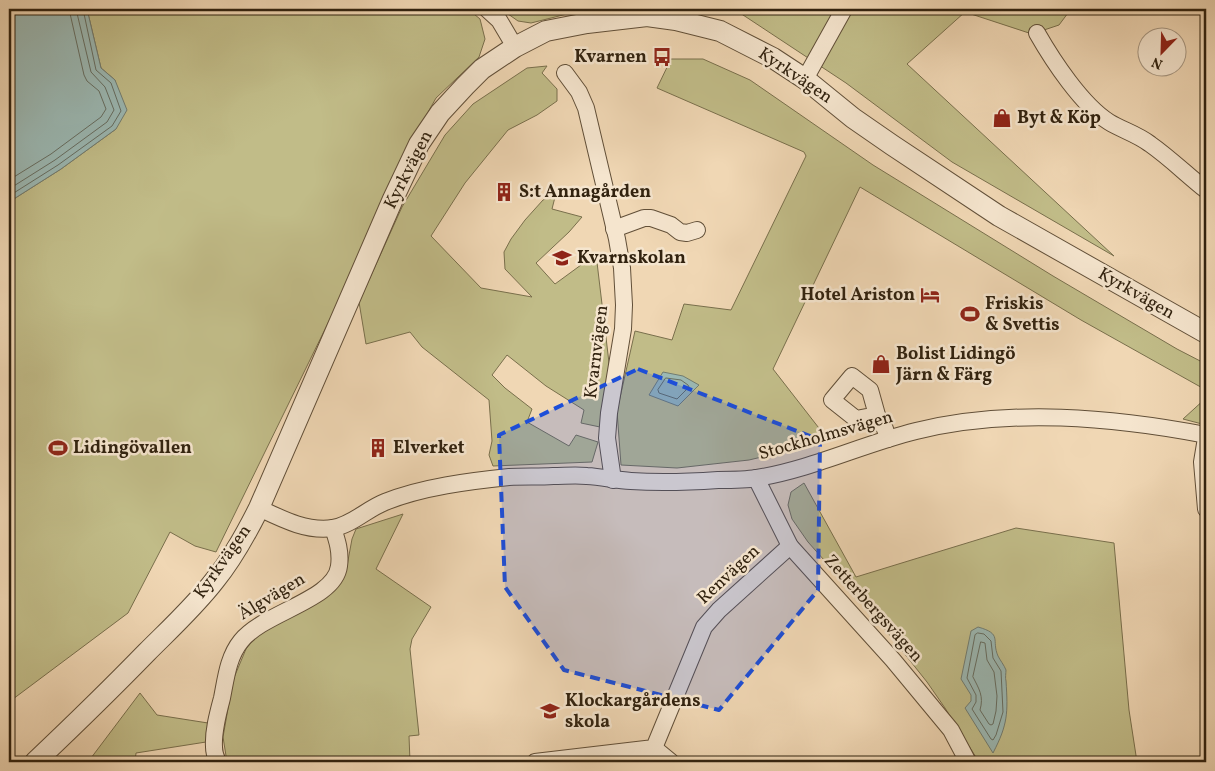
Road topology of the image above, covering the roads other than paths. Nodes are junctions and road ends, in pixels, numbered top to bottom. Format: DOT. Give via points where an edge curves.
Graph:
graph roads {
  1 [pos="487,9"];
  2 [pos="844,9"];
  3 [pos="1037,33"];
  4 [pos="516,47"];
  5 [pos="565,73"];
  6 [pos="805,79"];
  7 [pos="1206,190"];
  8 [pos="614,229"];
  9 [pos="697,230"];
  10 [pos="1206,333"];
  11 [pos="877,415"];
  12 [pos="1206,436"];
  13 [pos="888,439"];
  14 [pos="756,478"];
  15 [pos="613,480"];
  16 [pos="259,508"];
  17 [pos="1206,508"];
  18 [pos="333,528"];
  19 [pos="790,546"];
  20 [pos="654,748"];
  21 [pos="35,762"];
  22 [pos="218,762"];
  23 [pos="535,762"];
  24 [pos="670,762"];
  25 [pos="968,762"];
  1 -- 4 [label="street" via="499,20"];
  2 -- 6 [label="street"];
  3 -- 7 [label="street" via="1060,70 1089,105 1108,122 1142,138"];
  4 -- 6 [label="street, Kyrkvägen" via="546,31 587,22 648,16 720,31 773,58"];
  4 -- 16 [label="street, Kyrkvägen" via="482,69 440,113 419,144"];
  5 -- 8 [label="street, Kvarnvägen" via="586,108"];
  6 -- 10 [label="street, Kyrkvägen" via="884,140 999,216"];
  8 -- 9 [label="street" via="651,218 680,232"];
  8 -- 15 [label="street, Kvarnvägen" via="622,268 624,305 607,438"];
  11 -- 13 [label="street"];
  12 -- 13 [label="street, Stockholmsvägen" via="1143,425 1026,417 978,419"];
  12 -- 17 [label="street" via="1202,462"];
  13 -- 14 [label="street, Stockholmsvägen"];
  14 -- 15 [label="street, Stockholmsvägen" via="670,483"];
  14 -- 19 [label="street, Zetterbergsvägen"];
  15 -- 18 [label="street, Stockholmsvägen" via="587,476 510,477 452,485 386,502"];
  16 -- 18 [label="street, Stockholmsvägen" via="294,524"];
  16 -- 21 [label="street, Kyrkvägen" via="244,538 215,580 188,611"];
  18 -- 22 [label="street, Älgvägen" via="339,548 335,578 314,597 277,614 248,634 230,659 214,748"];
  19 -- 20 [label="street, Renvägen" via="704,627"];
  19 -- 25 [label="street, Zetterbergsvägen" via="893,660 950,730"];
  20 -- 23 [label="street"];
  20 -- 24 [label="street"];
}
